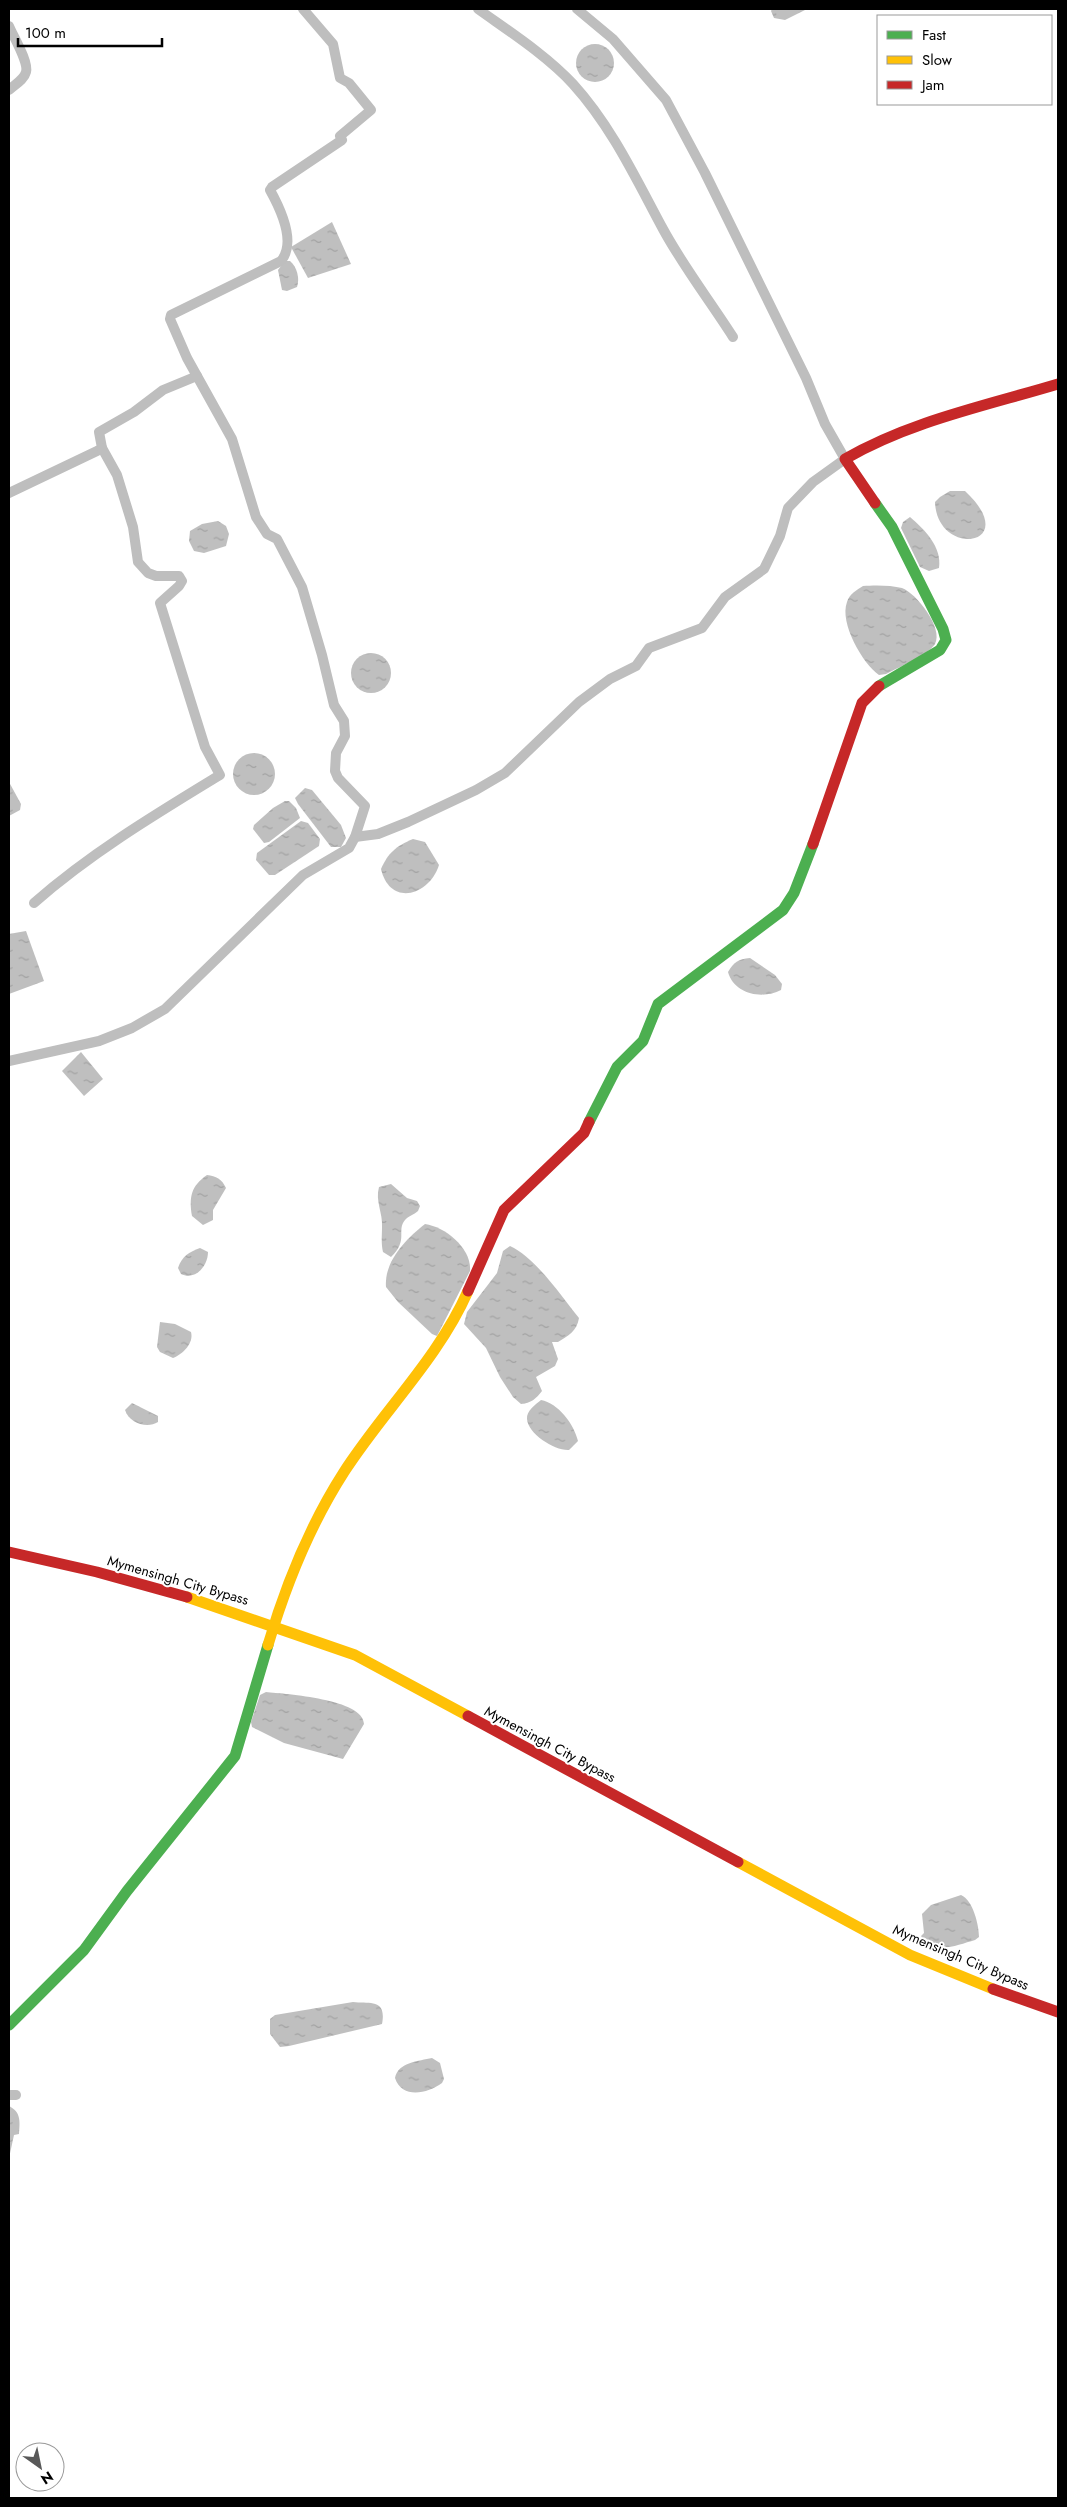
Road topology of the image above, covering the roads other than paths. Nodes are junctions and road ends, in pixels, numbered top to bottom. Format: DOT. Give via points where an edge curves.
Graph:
graph roads {
  1 [pos="303,9"];
  2 [pos="581,10"];
  3 [pos="9,26"];
  4 [pos="9,90"];
  5 [pos="198,376"];
  6 [pos="1058,384"];
  7 [pos="102,448"];
  8 [pos="845,459"];
  9 [pos="9,493"];
  10 [pos="355,837"];
  11 [pos="34,903"];
  12 [pos="9,1061"];
  13 [pos="9,1552"];
  14 [pos="274,1624"];
  15 [pos="1058,2012"];
  16 [pos="9,2025"];
  1 -- 5 [label="street" via="333,44 340,78 349,83 371,110 340,136 342,140 270,190 288,234 285,256 281,261 171,315 170,320"];
  2 -- 8 [label="street" via="614,39 666,100"];
  3 -- 4 [label="street" via="24,60 26,73"];
  5 -- 7 [label="street" via="163,390 99,432"];
  5 -- 10 [label="street" via="232,439 256,517 267,534 277,540 302,587 334,705 344,721 345,736 336,754 335,771 366,806"];
  6 -- 8 [label="main road" via="946,416 866,446"];
  7 -- 9 [label="street"];
  7 -- 11 [label="street" via="117,475 133,528 138,562 148,573 179,576 182,581 160,603 205,747 220,775 157,813 62,878"];
  8 -- 10 [label="street" via="813,482 788,508 780,536 764,569 725,597 702,628 649,648 636,666 610,679 579,702 504,773 476,790 378,834"];
  8 -- 14 [label="main road" via="892,527 946,640 940,650 876,688 862,703 798,884 783,910 658,1004 643,1041 617,1067 584,1133 504,1210 455,1321 344,1472 314,1523"];
  10 -- 12 [label="street" via="349,848 303,875 157,1015 99,1041"];
  13 -- 14 [label="main road, Mymensingh City Bypass" via="55,1561"];
  14 -- 15 [label="main road, Mymensingh City Bypass" via="355,1655 910,1955 1012,1997"];
  14 -- 16 [label="main road" via="235,1756 84,1950"];
}
